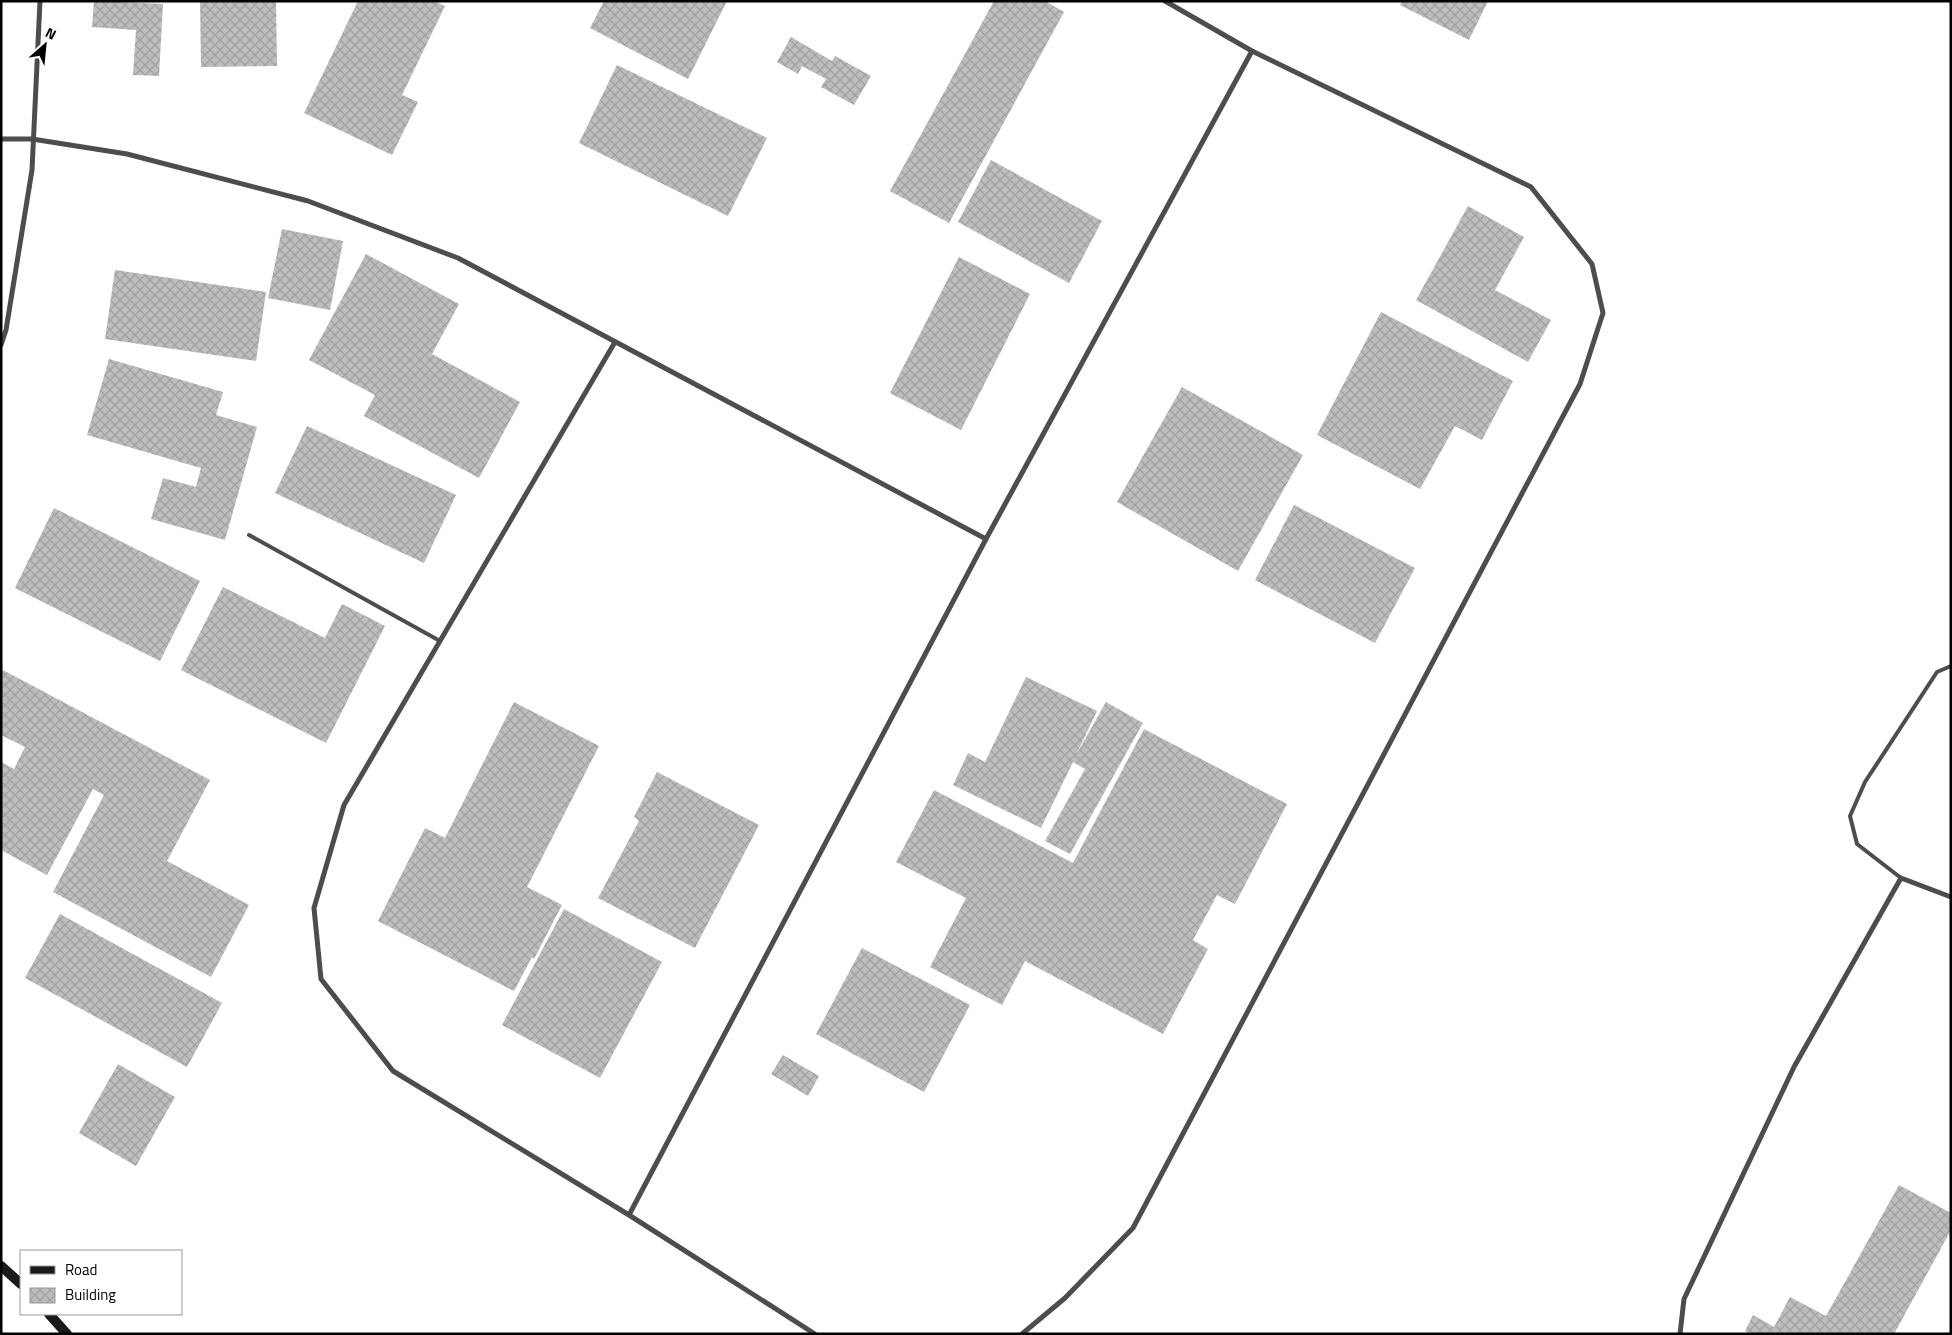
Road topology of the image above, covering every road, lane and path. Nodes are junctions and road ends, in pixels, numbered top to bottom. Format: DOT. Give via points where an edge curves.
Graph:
graph roads {
  1 [pos="40,1"];
  2 [pos="1165,1"];
  3 [pos="1252,51"];
  4 [pos="1,139"];
  5 [pos="32,139"];
  6 [pos="615,342"];
  7 [pos="1,345"];
  8 [pos="249,535"];
  9 [pos="986,539"];
  10 [pos="440,641"];
  11 [pos="1951,666"];
  12 [pos="1901,878"];
  13 [pos="1951,897"];
  14 [pos="629,1215"];
  15 [pos="1,1266"];
  16 [pos="20,1283"];
  17 [pos="50,1315"];
  18 [pos="67,1334"];
  19 [pos="815,1334"];
  20 [pos="1022,1334"];
  21 [pos="1680,1334"];
  1 -- 5 [label="street"];
  2 -- 3 [label="street"];
  3 -- 9 [label="street"];
  3 -- 20 [label="street" via="1531,187 1592,264 1603,313 1580,384 1133,1228 1065,1298"];
  4 -- 5 [label="street"];
  5 -- 6 [label="street" via="126,154 308,201 458,258"];
  5 -- 7 [label="street" via="32,170"];
  6 -- 9 [label="street"];
  6 -- 10 [label="street"];
  8 -- 10 [label="lane"];
  9 -- 14 [label="street"];
  10 -- 14 [label="street" via="344,805 314,908 321,978 393,1071"];
  11 -- 12 [label="lane" via="1937,672 1865,782 1850,816 1857,844"];
  12 -- 13 [label="street"];
  12 -- 21 [label="street" via="1794,1067 1684,1299"];
  14 -- 19 [label="street"];
  15 -- 16 [label="street"];
  17 -- 18 [label="street"];
}
